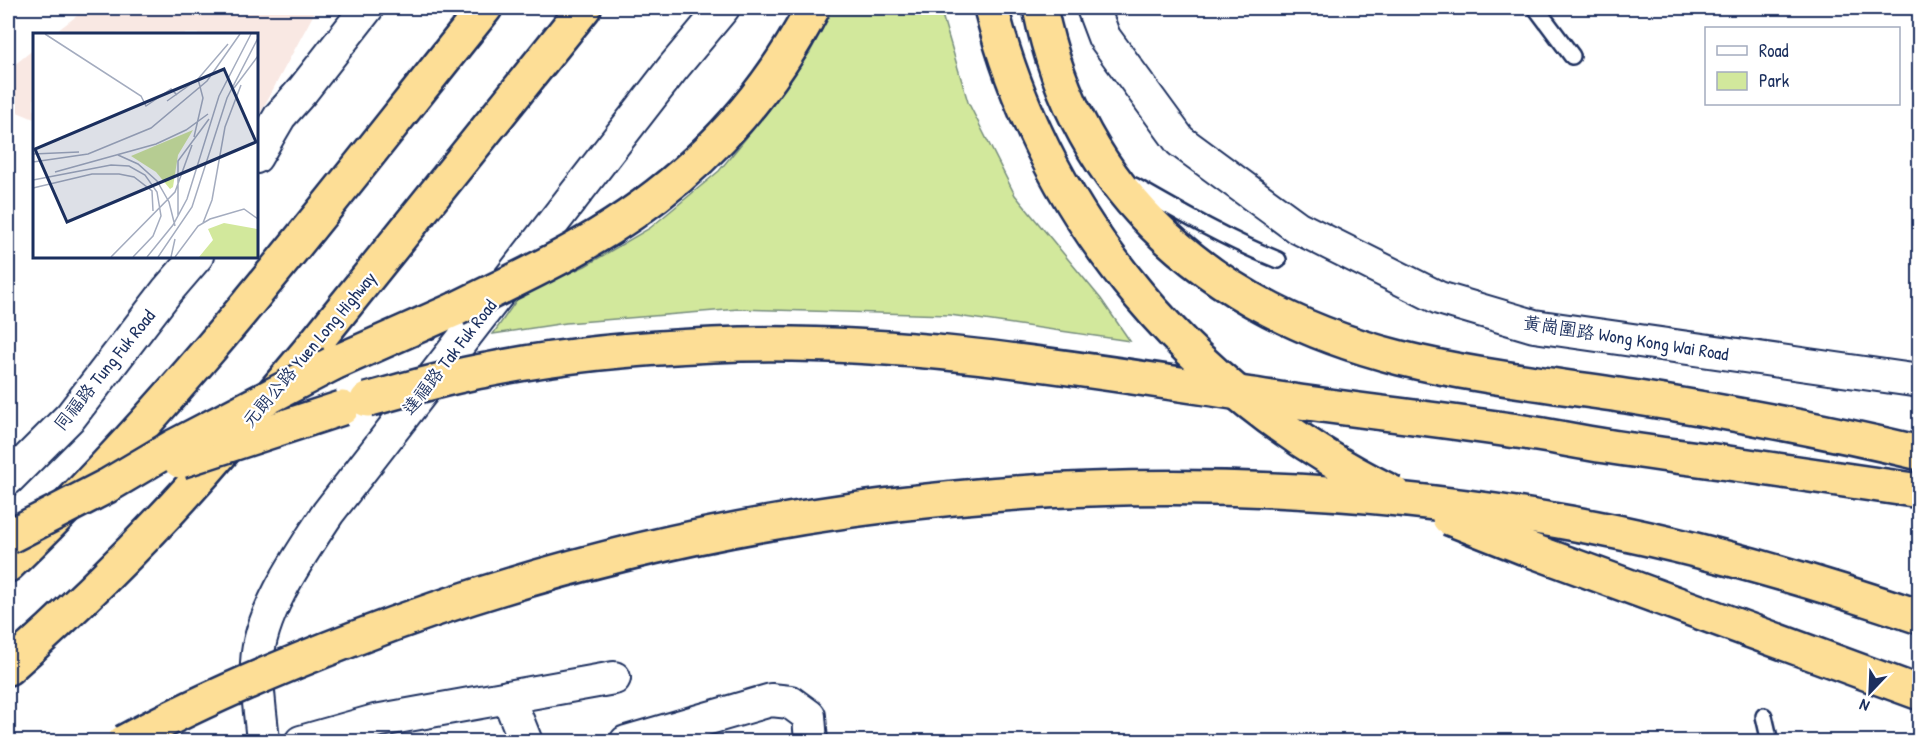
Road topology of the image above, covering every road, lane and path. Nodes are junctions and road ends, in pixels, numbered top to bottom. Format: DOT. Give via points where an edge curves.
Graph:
graph roads {
  1 [pos="366,8"];
  2 [pos="485,8"];
  3 [pos="584,8"];
  4 [pos="723,8"];
  5 [pos="813,8"];
  6 [pos="992,8"];
  7 [pos="1040,8"];
  8 [pos="1093,8"];
  9 [pos="1536,8"];
  10 [pos="1572,56"];
  11 [pos="258,154"];
  12 [pos="1110,173"];
  13 [pos="195,258"];
  14 [pos="1278,260"];
  15 [pos="1920,381"];
  16 [pos="1920,453"];
  17 [pos="8,479"];
  18 [pos="107,486"];
  19 [pos="1920,491"];
  20 [pos="8,537"];
  21 [pos="8,565"];
  22 [pos="1920,617"];
  23 [pos="8,668"];
  24 [pos="601,674"];
  25 [pos="1920,693"];
  26 [pos="508,697"];
  27 [pos="1764,716"];
  28 [pos="124,741"];
  29 [pos="263,741"];
  30 [pos="301,741"];
  31 [pos="526,741"];
  32 [pos="626,741"];
  33 [pos="811,741"];
  34 [pos="1770,741"];
  1 -- 11 [label="street" via="280,116"];
  2 -- 21 [label="highway" via="159,407"];
  3 -- 23 [label="highway, 元朗公路 Yuen Long Highway" via="222,453 106,574"];
  4 -- 29 [label="street, 達福路 Tak Fuk Road" via="327,513 289,573 266,621 257,662"];
  5 -- 18 [label="highway, bridge" via="759,95 712,148 616,224 465,304 332,364"];
  6 -- 25 [label="highway, bridge" via="1010,68 1050,163 1098,244 1159,318 1224,383 1261,412 1329,460 1403,498 1525,548"];
  7 -- 12 [label="highway" via="1063,87 1077,119"];
  8 -- 15 [label="street, 黃崗圍路 Wong Kong Wai Road" via="1104,38 1180,141 1297,227 1439,298 1534,326"];
  9 -- 10 [label="lane"];
  12 -- 14 [label="lane"];
  12 -- 16 [label="highway" via="1161,233 1212,276 1267,309 1354,344 1472,373 1708,409"];
  13 -- 17 [label="street, 同福路 Tung Fuk Road" via="71,416"];
  18 -- 19 [label="highway, bridge" via="368,400 489,369 656,348 774,344 955,354 1528,432"];
  18 -- 20 [label="highway, bridge"];
  22 -- 28 [label="highway, bridge" via="1748,562 1571,523 1488,510 1378,497 1257,490 1089,490 966,496 853,509 676,541 490,590 311,655"];
  24 -- 26 [label="street"];
  26 -- 30 [label="street" via="375,721"];
  26 -- 31 [label="street"];
  27 -- 34 [label="lane"];
  32 -- 33 [label="street" via="771,700 790,702 809,716"];
}
